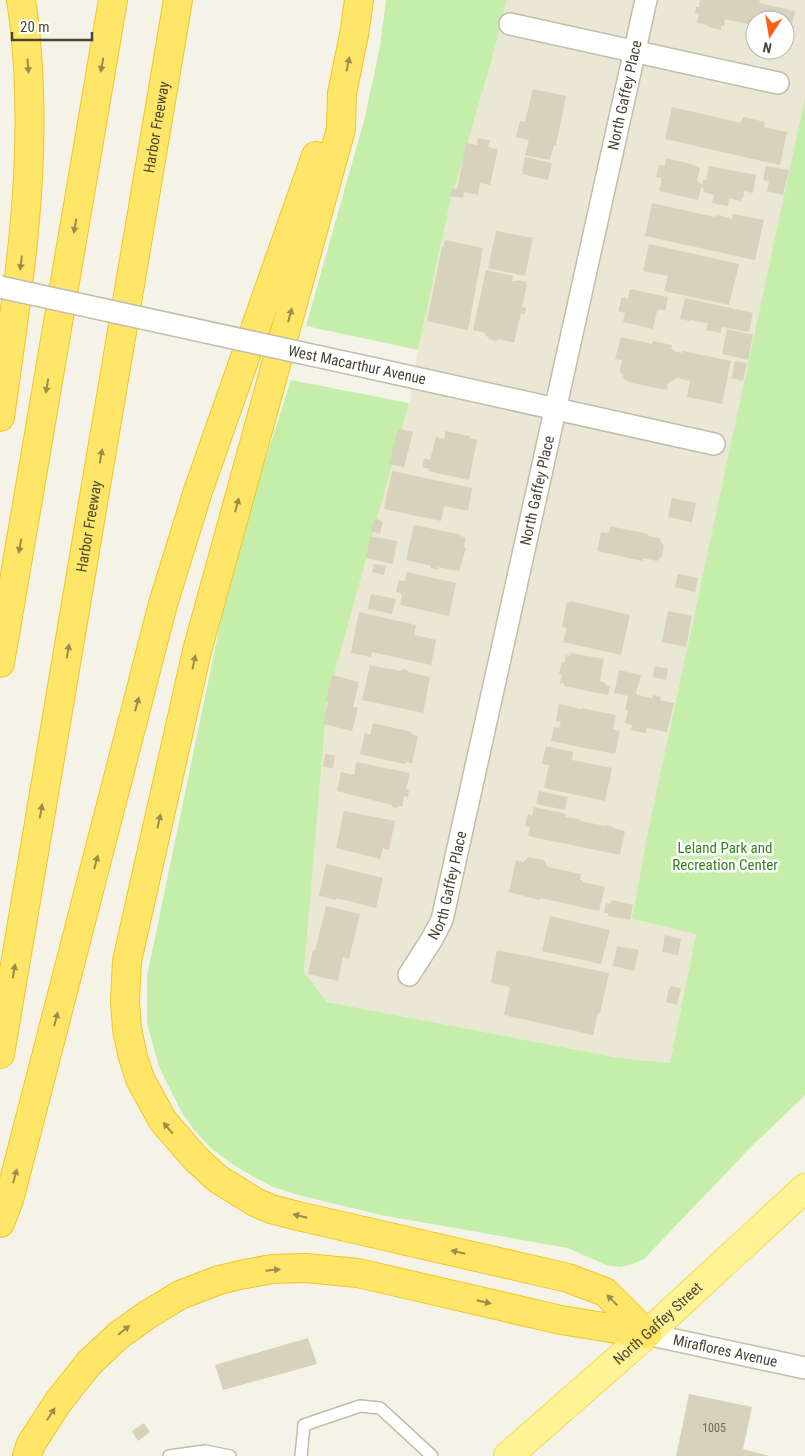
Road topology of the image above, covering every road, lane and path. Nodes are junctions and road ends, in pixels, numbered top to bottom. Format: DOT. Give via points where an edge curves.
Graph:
graph roads {
  1 [pos="21,0"];
  2 [pos="113,0"];
  3 [pos="178,0"];
  4 [pos="359,0"];
  5 [pos="646,0"];
  6 [pos="510,24"];
  7 [pos="636,52"];
  8 [pos="778,83"];
  9 [pos="342,93"];
  10 [pos="0,287"];
  11 [pos="555,409"];
  12 [pos="0,417"];
  13 [pos="714,444"];
  14 [pos="0,662"];
  15 [pos="409,975"];
  16 [pos="0,1054"];
  17 [pos="805,1188"];
  18 [pos="0,1222"];
  19 [pos="647,1334"];
  20 [pos="805,1368"];
  21 [pos="27,1456"];
  22 [pos="169,1456"];
  23 [pos="230,1456"];
  24 [pos="301,1456"];
  25 [pos="432,1456"];
  26 [pos="508,1456"];
  1 -- 12 [label="highway, one-way" via="28,64 28,180 22,260"];
  2 -- 14 [label="highway, one-way"];
  16 -- 3 [label="highway, Harbor Freeway, one-way"];
  9 -- 4 [label="highway, one-way"];
  5 -- 7 [label="street, North Gaffey Place"];
  6 -- 7 [label="street"];
  7 -- 8 [label="street"];
  7 -- 11 [label="street, North Gaffey Place"];
  18 -- 9 [label="highway, one-way" via="9,1200 166,595 198,490 324,135"];
  19 -- 9 [label="highway, one-way" via="605,1292 568,1278 298,1216 270,1209 248,1198 218,1179 163,1121 140,1079 133,1058 125,1001 134,923 197,651 341,129"];
  10 -- 11 [label="street, West Macarthur Avenue, bridge"];
  11 -- 13 [label="street, West Macarthur Avenue"];
  11 -- 15 [label="street, North Gaffey Place" via="442,920"];
  17 -- 19 [label="main road, North Gaffey Street"];
  19 -- 20 [label="street, Miraflores Avenue"];
  21 -- 19 [label="highway, one-way" via="31,1444 58,1402 88,1363 119,1335 180,1295 240,1275 272,1269 306,1268 358,1273 561,1320"];
  19 -- 26 [label="main road, North Gaffey Street"];
  22 -- 23 [label="lane" via="205,1451"];
  24 -- 25 [label="lane" via="304,1425 360,1406 380,1408"];
}
